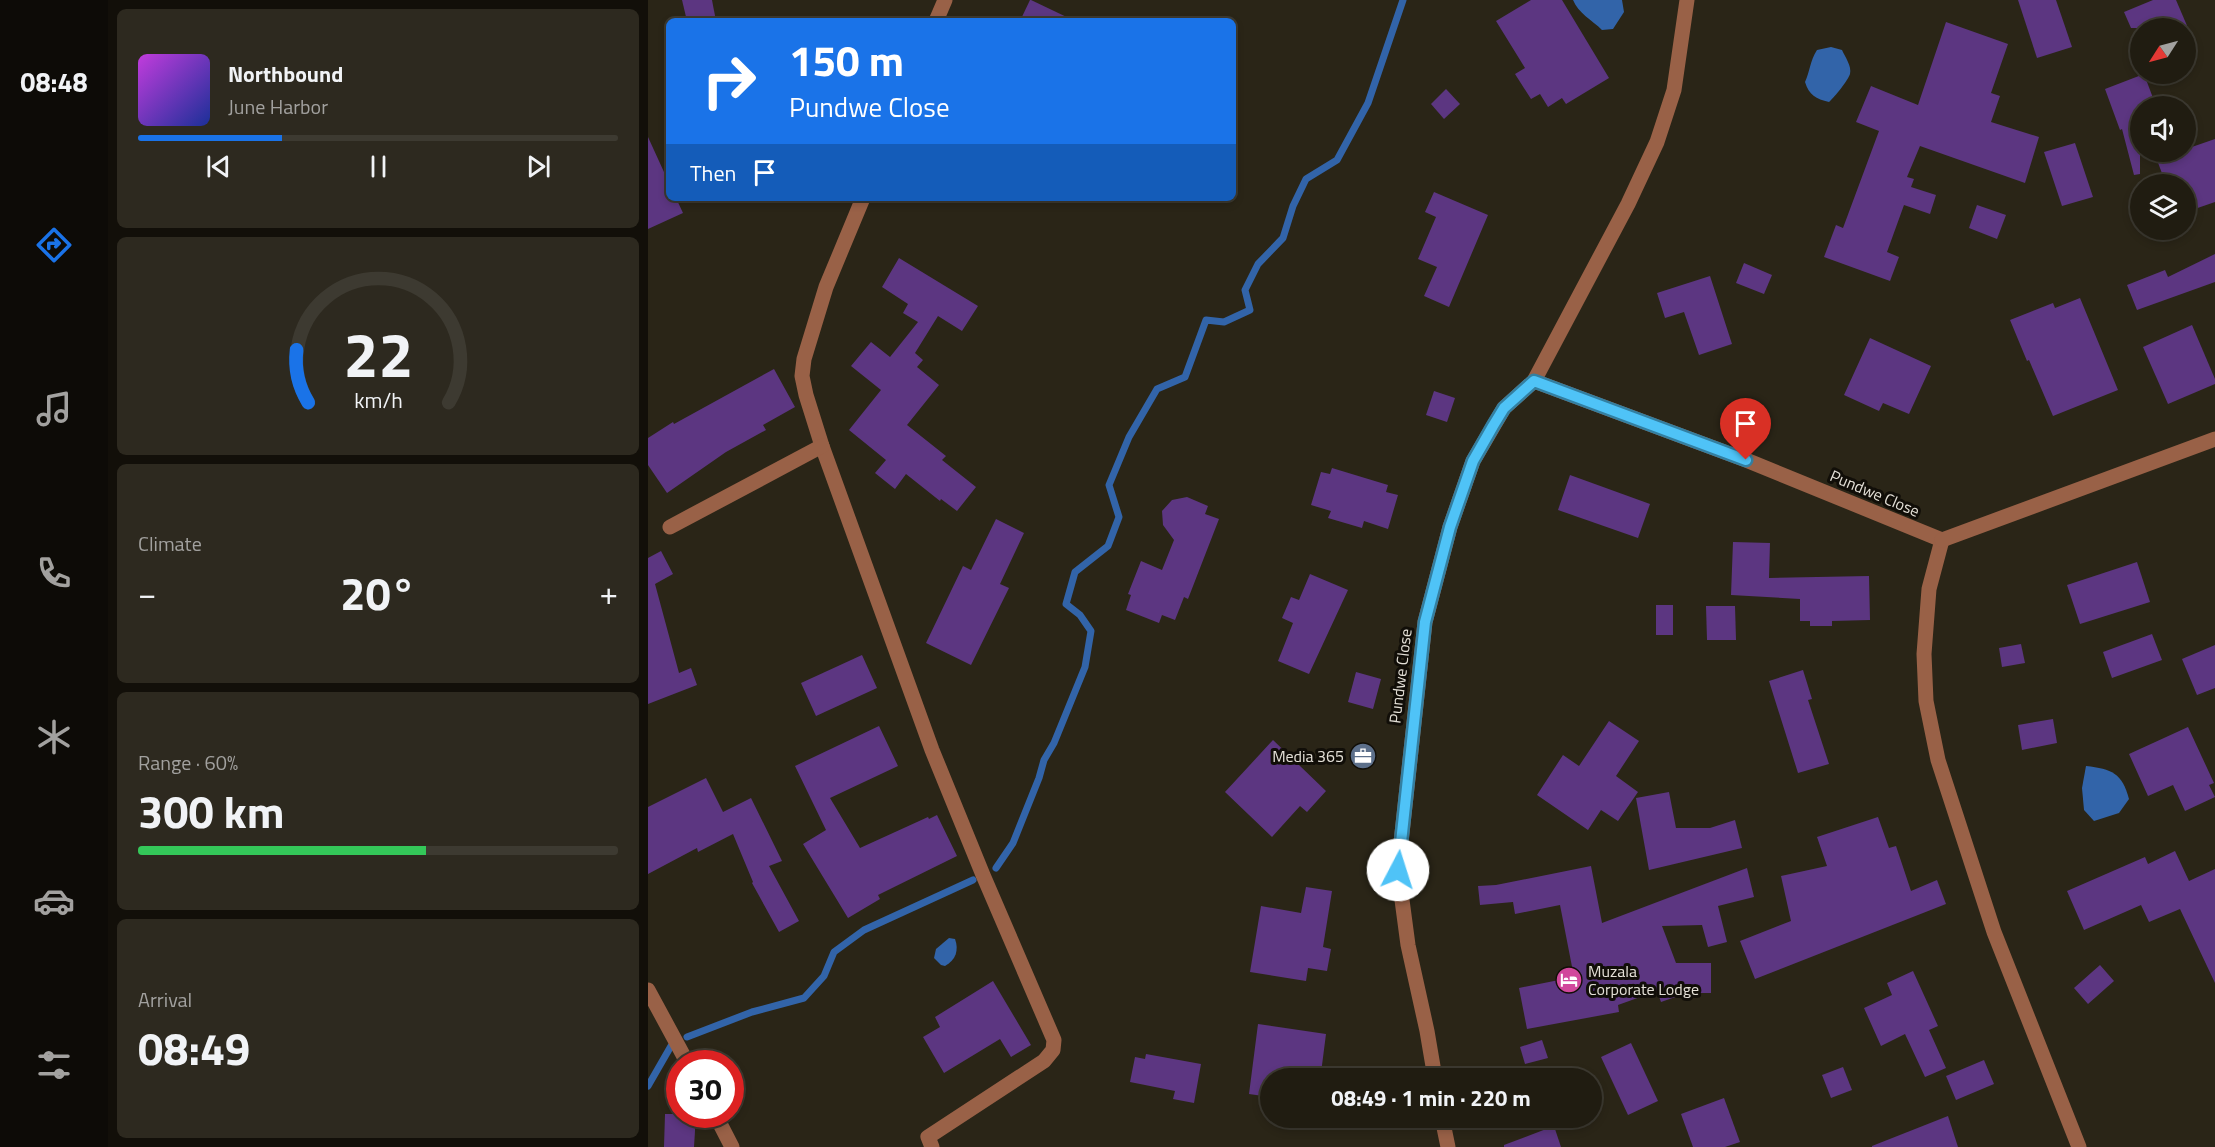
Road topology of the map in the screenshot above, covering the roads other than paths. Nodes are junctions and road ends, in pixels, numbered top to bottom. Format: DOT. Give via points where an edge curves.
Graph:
graph roads {
  1 [pos="945,0"];
  2 [pos="1687,0"];
  3 [pos="937,18"];
  4 [pos="862,201"];
  5 [pos="1534,381"];
  6 [pos="2215,439"];
  7 [pos="822,446"];
  8 [pos="670,527"];
  9 [pos="1942,540"];
  10 [pos="648,990"];
  11 [pos="680,1050"];
  12 [pos="1433,1068"];
  13 [pos="721,1128"];
  14 [pos="1444,1128"];
  15 [pos="727,1144"];
  16 [pos="932,1147"];
  17 [pos="1448,1147"];
  18 [pos="2079,1147"];
  1 -- 3 [label="street"];
  2 -- 5 [label="street" via="1674,90 1657,142"];
  4 -- 7 [label="street" via="826,287 804,358 806,395"];
  5 -- 9 [label="street, Pundwe Close" via="1746,460"];
  5 -- 12 [label="street, Pundwe Close" via="1504,408 1473,461 1450,527 1425,622 1398,870 1408,945"];
  6 -- 9 [label="street"];
  7 -- 8 [label="street"];
  7 -- 16 [label="street" via="932,750 1054,1040 1053,1050 1044,1061 928,1137"];
  9 -- 18 [label="street" via="1929,589 1924,654 1926,701 1938,760 1994,932"];
  10 -- 11 [label="street"];
  13 -- 15 [label="street"];
  14 -- 17 [label="street"];
}
